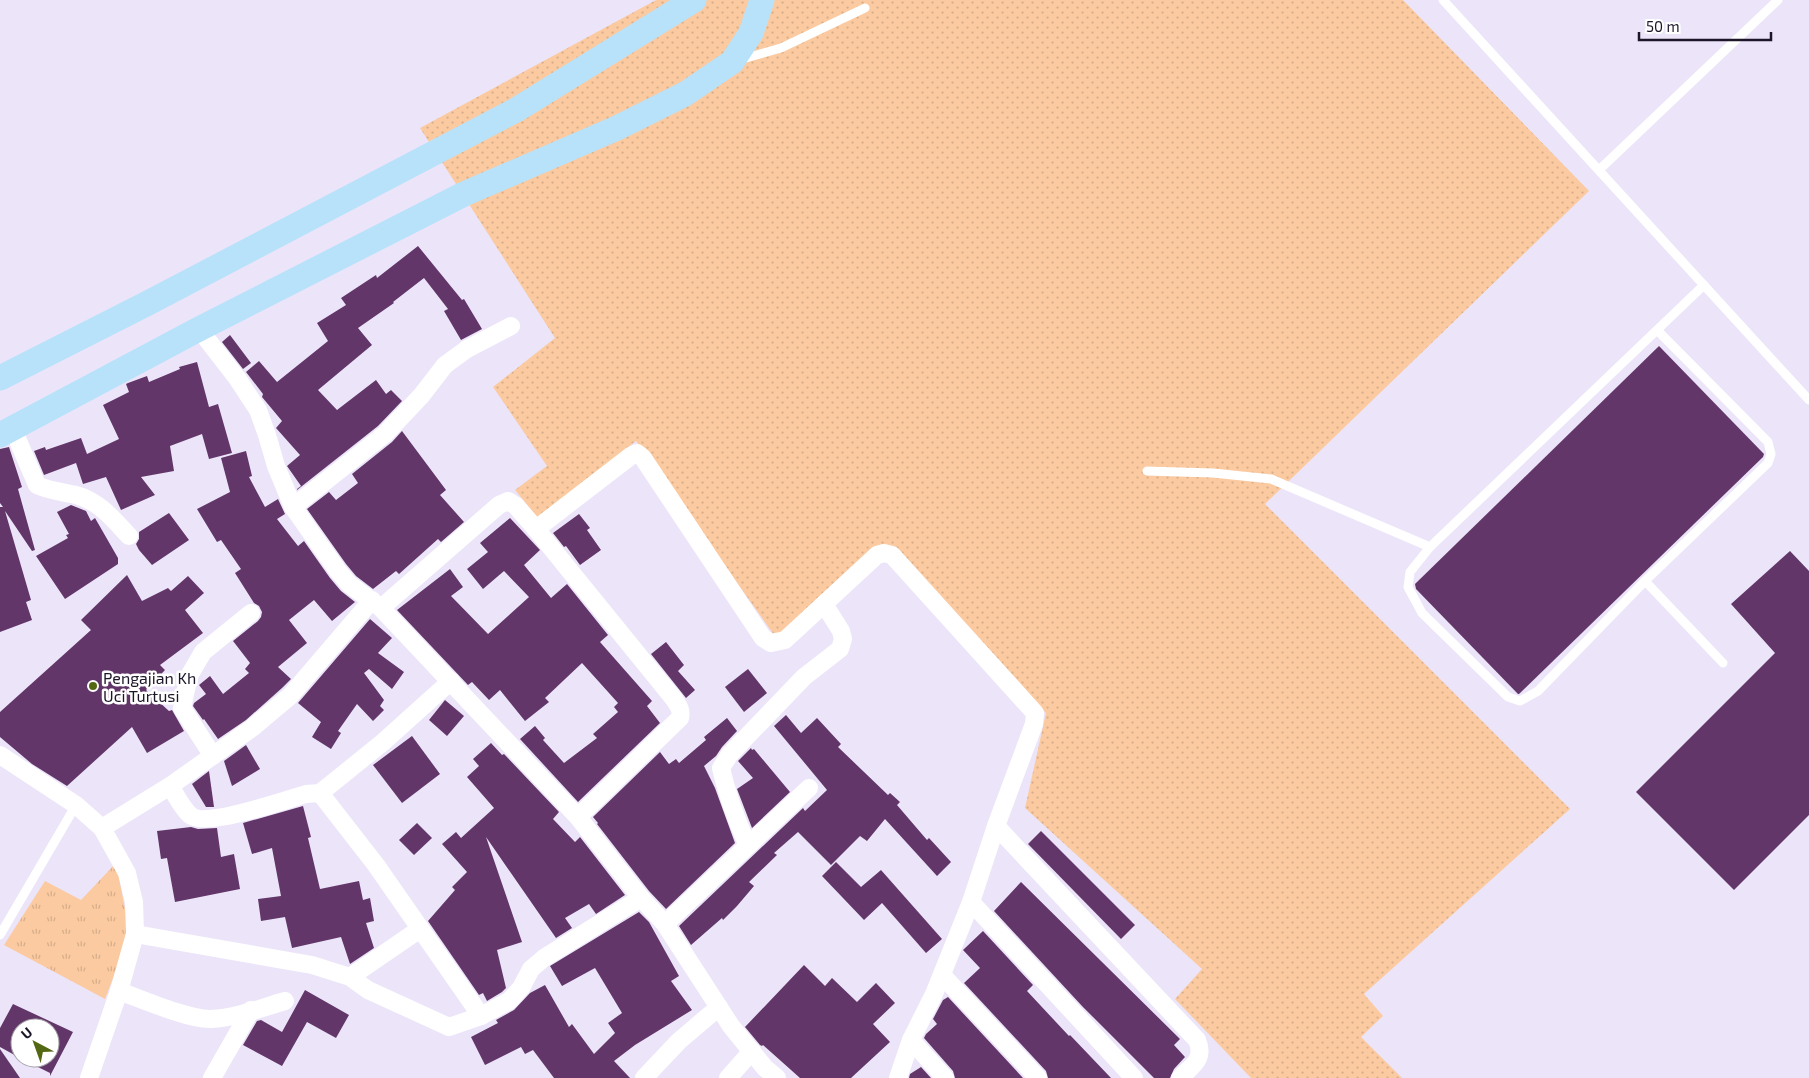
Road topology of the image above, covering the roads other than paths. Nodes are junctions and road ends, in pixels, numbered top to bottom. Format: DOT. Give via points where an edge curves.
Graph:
graph roads {
  1 [pos="694,0"];
  2 [pos="762,0"];
  3 [pos="1442,0"];
  4 [pos="1778,0"];
  5 [pos="865,8"];
  6 [pos="732,62"];
  7 [pos="1599,170"];
  8 [pos="1704,285"];
  9 [pos="511,326"];
  10 [pos="198,329"];
  11 [pos="1657,330"];
  12 [pos="0,378"];
  13 [pos="1809,400"];
  14 [pos="6,432"];
  15 [pos="1147,471"];
  16 [pos="294,507"];
  17 [pos="536,529"];
  18 [pos="129,536"];
  19 [pos="1430,547"];
  20 [pos="1645,581"];
  21 [pos="377,604"];
  22 [pos="824,604"];
  23 [pos="251,613"];
  24 [pos="1723,663"];
  25 [pos="451,681"];
  26 [pos="0,755"];
  27 [pos="213,756"];
  28 [pos="170,786"];
  29 [pos="809,788"];
  30 [pos="320,793"];
  31 [pos="76,805"];
  32 [pos="578,817"];
  33 [pos="996,826"];
  34 [pos="102,828"];
  35 [pos="747,844"];
  36 [pos="641,898"];
  37 [pos="971,902"];
  38 [pos="664,924"];
  39 [pos="420,929"];
  40 [pos="135,934"];
  41 [pos="0,935"];
  42 [pos="942,975"];
  43 [pos="350,977"];
  44 [pos="119,991"];
  45 [pos="285,1001"];
  46 [pos="719,1007"];
  47 [pos="251,1010"];
  48 [pos="481,1016"];
  49 [pos="911,1040"];
  50 [pos="752,1051"];
  51 [pos="89,1078"];
  52 [pos="212,1078"];
  53 [pos="644,1078"];
  54 [pos="728,1078"];
  55 [pos="777,1078"];
  56 [pos="898,1078"];
  57 [pos="945,1078"];
  58 [pos="1038,1078"];
  59 [pos="1134,1078"];
  60 [pos="1180,1078"];
  1 -- 12 [label="street" via="516,110"];
  2 -- 6 [label="street" via="751,33"];
  3 -- 7 [label="lane"];
  4 -- 7 [label="lane"];
  5 -- 6 [label="lane" via="781,48"];
  6 -- 10 [label="street" via="660,107 464,194"];
  7 -- 8 [label="lane"];
  8 -- 11 [label="lane"];
  8 -- 13 [label="lane"];
  9 -- 16 [label="street" via="445,364 421,396 385,434"];
  10 -- 14 [label="street"];
  10 -- 16 [label="street" via="258,410 276,466"];
  11 -- 19 [label="lane"];
  11 -- 20 [label="lane" via="1768,442 1771,454 1768,463"];
  14 -- 18 [label="street" via="37,485 79,495 99,506"];
  15 -- 19 [label="lane" via="1271,479"];
  16 -- 21 [label="street" via="349,584"];
  17 -- 21 [label="street" via="516,506 508,501 499,505"];
  17 -- 22 [label="street" via="637,453 644,458 763,638 771,644 785,640"];
  17 -- 32 [label="street" via="674,699 681,714"];
  19 -- 20 [label="lane" via="1410,572 1408,587 1422,612 1508,696 1520,701 1538,691"];
  20 -- 24 [label="lane"];
  21 -- 25 [label="street"];
  21 -- 27 [label="street" via="290,696"];
  22 -- 33 [label="street" via="877,555 892,556 1035,713 1034,724"];
  22 -- 35 [label="street" via="842,631 840,648 804,678 730,754 721,768 736,820"];
  23 -- 27 [label="street" via="203,652 189,676 182,708"];
  25 -- 30 [label="street"];
  25 -- 32 [label="street"];
  26 -- 31 [label="street"];
  27 -- 28 [label="street"];
  28 -- 30 [label="street" via="190,816 199,819 217,819"];
  28 -- 34 [label="street"];
  29 -- 35 [label="street"];
  30 -- 39 [label="street"];
  31 -- 34 [label="street"];
  31 -- 41 [label="lane"];
  32 -- 36 [label="street"];
  33 -- 37 [label="street"];
  33 -- 60 [label="street" via="1197,1040 1201,1050 1198,1060"];
  34 -- 40 [label="street" via="127,873 134,902"];
  35 -- 38 [label="street"];
  36 -- 38 [label="street"];
  36 -- 48 [label="street" via="544,958 531,969 521,988 509,1000"];
  37 -- 42 [label="street"];
  37 -- 59 [label="street"];
  38 -- 46 [label="street"];
  39 -- 43 [label="street"];
  39 -- 48 [label="street"];
  40 -- 43 [label="street" via="312,965"];
  40 -- 44 [label="street"];
  42 -- 49 [label="street"];
  42 -- 58 [label="street"];
  43 -- 48 [label="street" via="368,990 449,1027"];
  44 -- 47 [label="street" via="195,1017 210,1019"];
  44 -- 51 [label="street"];
  45 -- 47 [label="street"];
  46 -- 50 [label="street"];
  46 -- 53 [label="street" via="679,1041"];
  47 -- 52 [label="street"];
  49 -- 56 [label="street"];
  49 -- 57 [label="street"];
  50 -- 54 [label="street"];
  50 -- 55 [label="street"];
}
